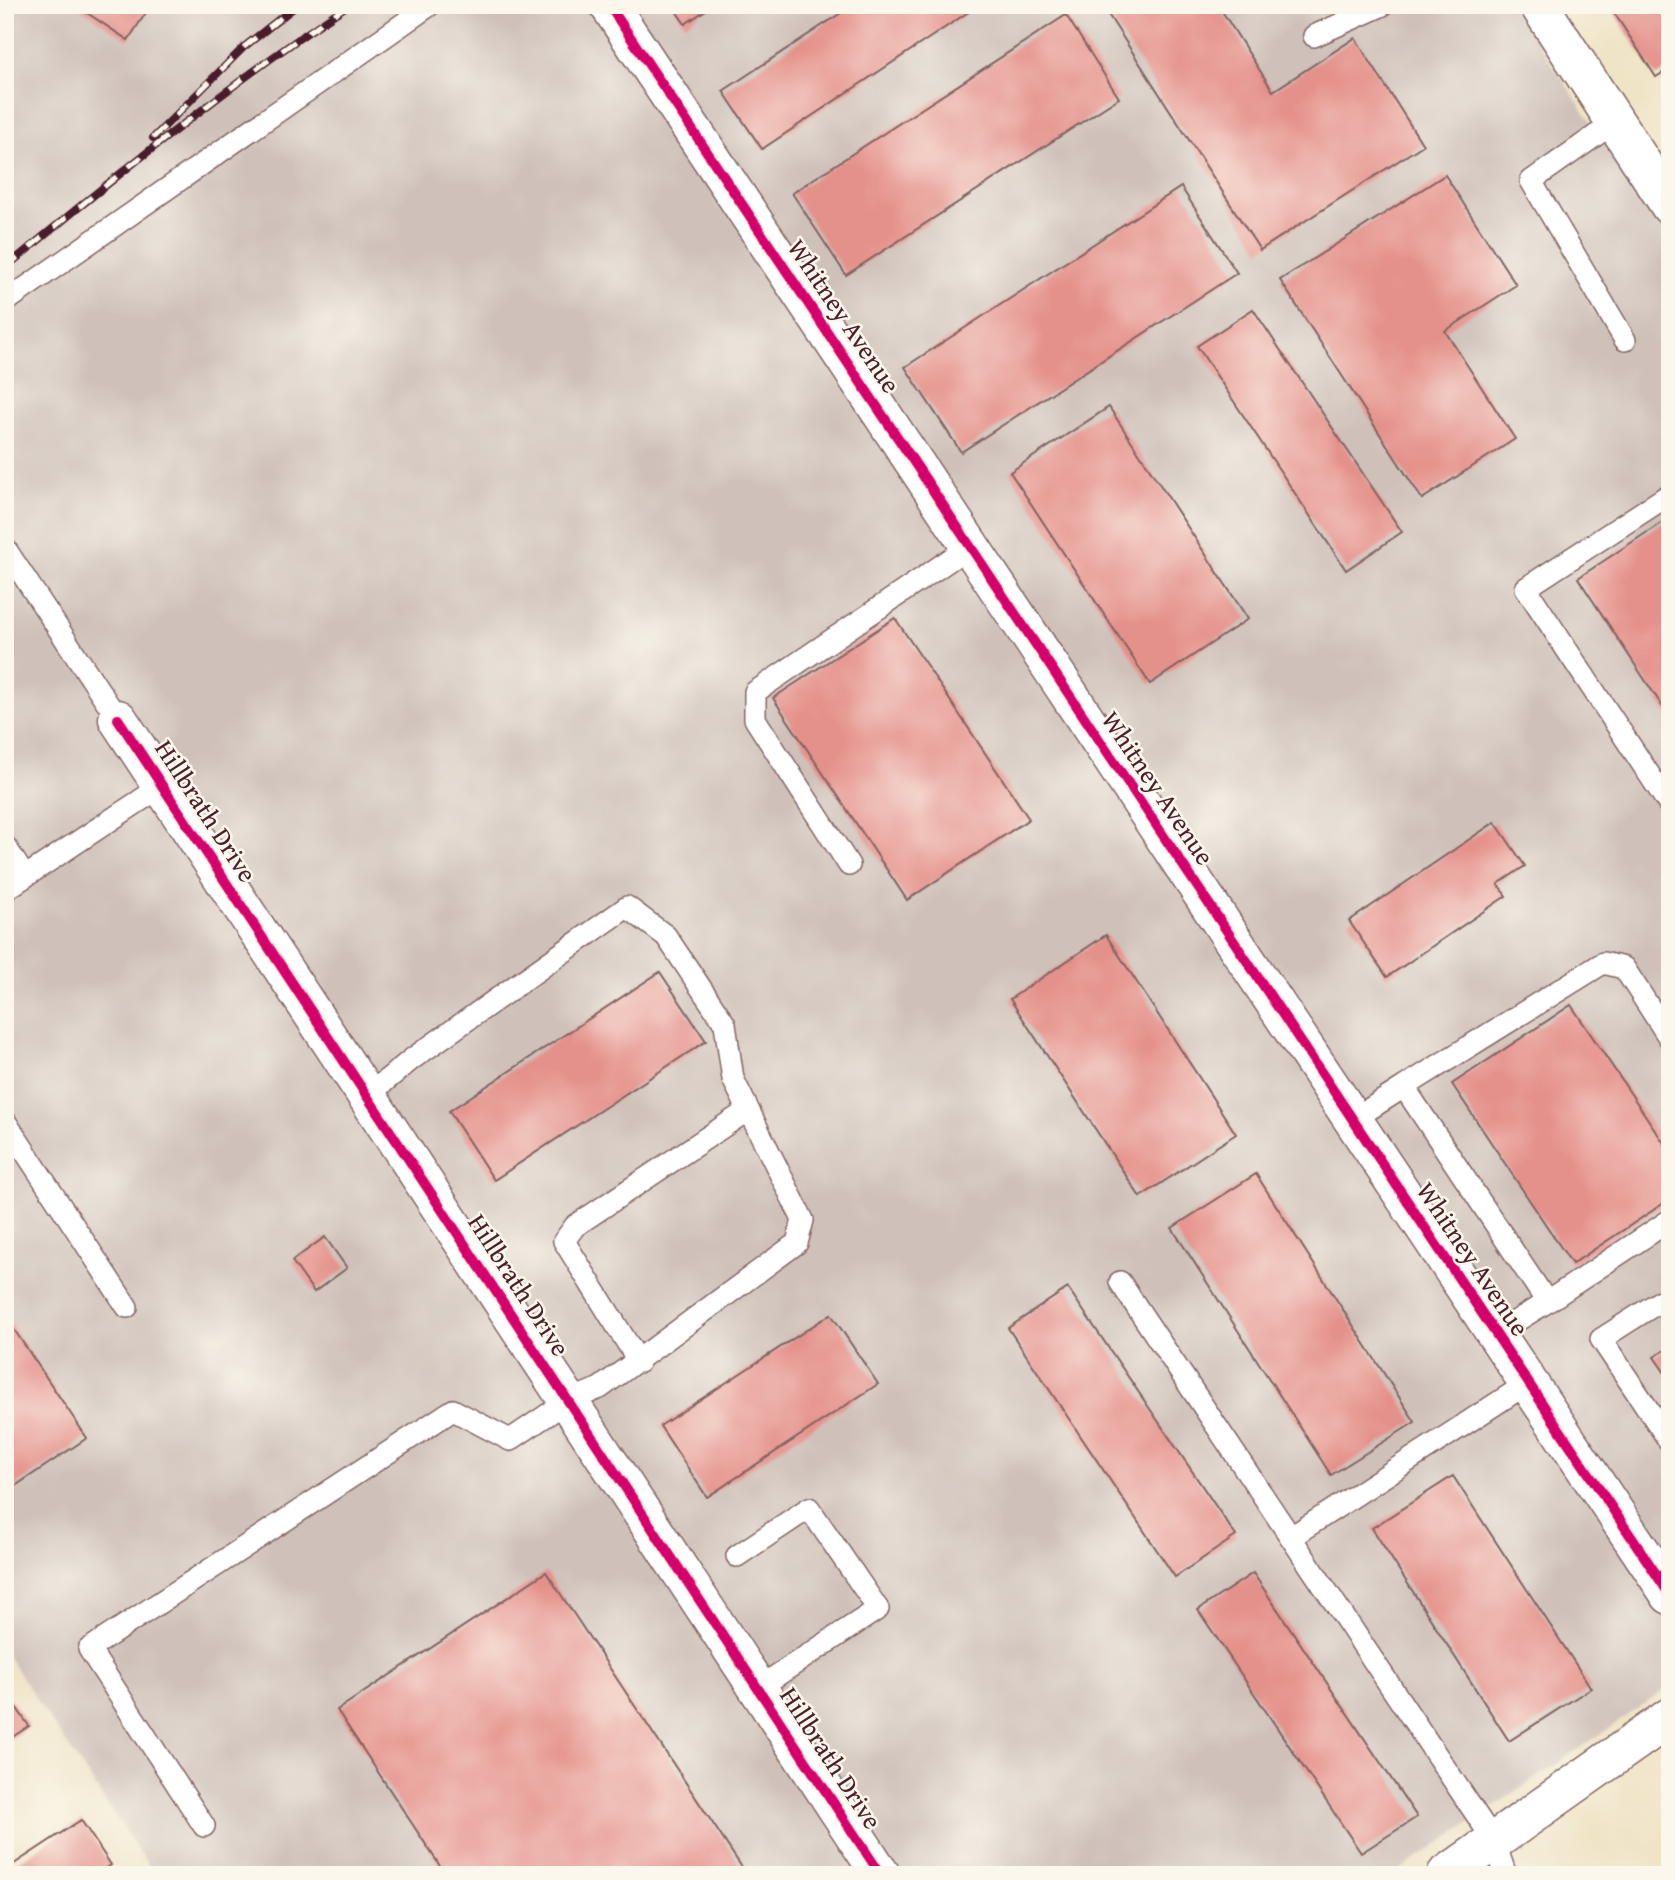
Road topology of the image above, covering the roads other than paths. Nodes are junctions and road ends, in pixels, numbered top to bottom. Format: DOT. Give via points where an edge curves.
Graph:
graph roads {
  1 [pos="430,5"];
  2 [pos="609,5"];
  3 [pos="1383,5"];
  4 [pos="1539,5"];
  5 [pos="1314,36"];
  6 [pos="1615,122"];
  7 [pos="1670,206"];
  8 [pos="5,302"];
  9 [pos="1625,340"];
  10 [pos="1670,494"];
  11 [pos="970,546"];
  12 [pos="5,548"];
  13 [pos="118,719"];
  14 [pos="163,786"];
  15 [pos="1670,806"];
  16 [pos="5,846"];
  17 [pos="849,865"];
  18 [pos="25,877"];
  19 [pos="5,890"];
  20 [pos="1670,1039"];
  21 [pos="1404,1087"];
  22 [pos="367,1096"];
  23 [pos="748,1110"];
  24 [pos="1352,1120"];
  25 [pos="5,1121"];
  26 [pos="1670,1220"];
  27 [pos="1120,1282"];
  28 [pos="1670,1295"];
  29 [pos="1547,1302"];
  30 [pos="127,1307"];
  31 [pos="1495,1334"];
  32 [pos="639,1362"];
  33 [pos="1528,1382"];
  34 [pos="568,1401"];
  35 [pos="1670,1442"];
  36 [pos="1291,1537"];
  37 [pos="737,1556"];
  38 [pos="1670,1595"];
  39 [pos="758,1688"];
  40 [pos="1670,1717"];
  41 [pos="204,1826"];
  42 [pos="1500,1858"];
  43 [pos="881,1875"];
  44 [pos="1447,1875"];
  1 -- 8 [label="lane"];
  2 -- 11 [label="street, Whitney Avenue"];
  3 -- 5 [label="lane"];
  4 -- 6 [label="street"];
  6 -- 7 [label="street"];
  6 -- 9 [label="lane" via="1531,181"];
  10 -- 15 [label="lane" via="1527,588"];
  11 -- 17 [label="lane" via="755,692 755,719"];
  11 -- 24 [label="street, Whitney Avenue"];
  12 -- 13 [label="lane, Hillbrath Drive"];
  13 -- 14 [label="street, Hillbrath Drive"];
  14 -- 18 [label="lane"];
  14 -- 22 [label="street, Hillbrath Drive"];
  16 -- 18 [label="lane"];
  18 -- 19 [label="lane"];
  20 -- 21 [label="lane" via="1624,968 1603,963"];
  21 -- 24 [label="lane"];
  21 -- 29 [label="lane"];
  22 -- 23 [label="lane" via="627,906 666,936 725,1024 733,1079"];
  22 -- 34 [label="street, Hillbrath Drive"];
  23 -- 32 [label="lane" via="803,1220 797,1243"];
  23 -- 32 [label="lane" via="575,1226 564,1241"];
  24 -- 31 [label="street, Whitney Avenue"];
  25 -- 30 [label="lane"];
  26 -- 29 [label="lane"];
  27 -- 36 [label="lane"];
  28 -- 35 [label="lane" via="1601,1339"];
  29 -- 31 [label="lane"];
  31 -- 33 [label="street, Whitney Avenue"];
  32 -- 34 [label="lane" via="600,1388"];
  33 -- 36 [label="lane"];
  33 -- 38 [label="street, Whitney Avenue"];
  34 -- 39 [label="street, Hillbrath Drive"];
  34 -- 41 [label="lane" via="510,1440 453,1410 89,1648"];
  36 -- 42 [label="lane"];
  37 -- 39 [label="lane" via="809,1508 878,1609"];
  39 -- 43 [label="street, Hillbrath Drive"];
  40 -- 42 [label="street"];
  42 -- 44 [label="street"];
}
